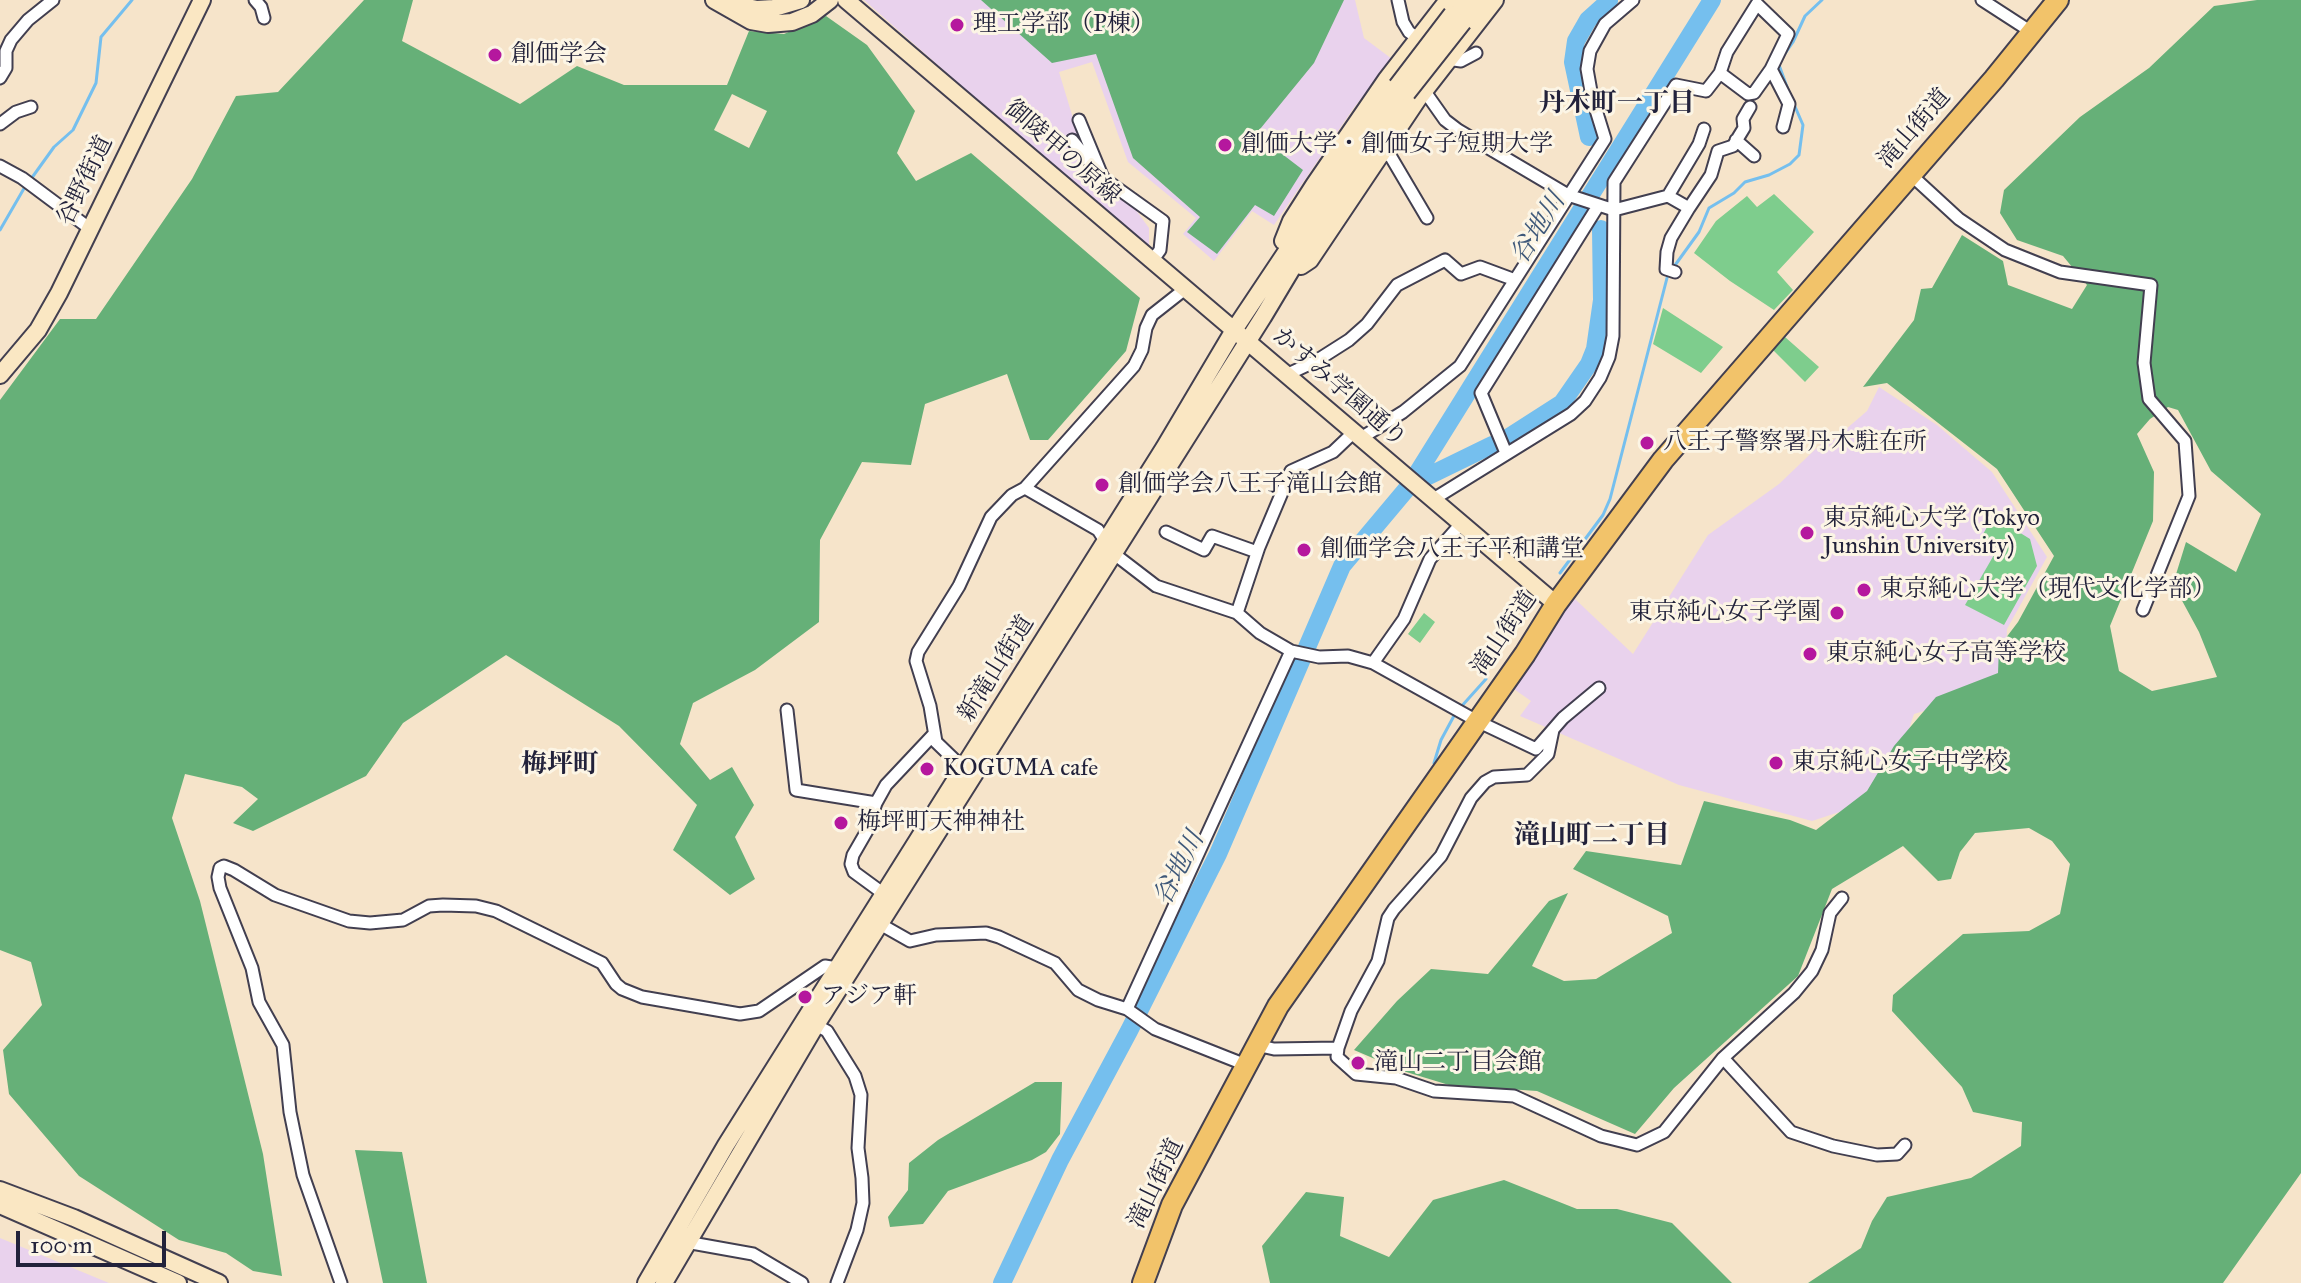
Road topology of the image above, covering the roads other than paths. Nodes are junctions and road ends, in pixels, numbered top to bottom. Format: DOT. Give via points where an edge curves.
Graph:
graph roads {
  1 [pos="53,0"];
  2 [pos="202,0"];
  3 [pos="255,0"];
  4 [pos="801,0"];
  5 [pos="830,0"];
  6 [pos="846,0"];
  7 [pos="1398,0"];
  8 [pos="1463,0"];
  9 [pos="1480,0"];
  10 [pos="1495,0"];
  11 [pos="1633,0"];
  12 [pos="1982,0"];
  13 [pos="2058,0"];
  14 [pos="716,1"];
  15 [pos="1454,12"];
  16 [pos="264,18"];
  17 [pos="2033,33"];
  18 [pos="1418,38"];
  19 [pos="1476,53"];
  20 [pos="1447,59"];
  21 [pos="1395,68"];
  22 [pos="1771,69"];
  23 [pos="1720,73"];
  24 [pos="0,78"];
  25 [pos="1425,89"];
  26 [pos="1402,90"];
  27 [pos="31,107"];
  28 [pos="1750,107"];
  29 [pos="1079,120"];
  30 [pos="0,124"];
  31 [pos="1783,127"];
  32 [pos="1704,129"];
  33 [pos="1072,140"];
  34 [pos="1736,140"];
  35 [pos="1381,151"];
  36 [pos="1754,156"];
  37 [pos="0,166"];
  38 [pos="1910,174"];
  39 [pos="1103,178"];
  40 [pos="1668,196"];
  41 [pos="1571,197"];
  42 [pos="1596,206"];
  43 [pos="1689,208"];
  44 [pos="1614,210"];
  45 [pos="1427,218"];
  46 [pos="89,228"];
  47 [pos="1152,261"];
  48 [pos="1271,272"];
  49 [pos="1675,272"];
  50 [pos="1289,274"];
  51 [pos="1515,280"];
  52 [pos="1185,289"];
  53 [pos="1240,336"];
  54 [pos="0,375"];
  55 [pos="1286,375"];
  56 [pos="1358,435"];
  57 [pos="1506,453"];
  58 [pos="1025,488"];
  59 [pos="1430,498"];
  60 [pos="1460,525"];
  61 [pos="1166,532"];
  62 [pos="1109,548"];
  63 [pos="1257,552"];
  64 [pos="1556,604"];
  65 [pos="2143,610"];
  66 [pos="1237,613"];
  67 [pos="1292,651"];
  68 [pos="1373,663"];
  69 [pos="1599,688"];
  70 [pos="787,710"];
  71 [pos="1477,721"];
  72 [pos="1553,729"];
  73 [pos="934,734"];
  74 [pos="963,768"];
  75 [pos="876,803"];
  76 [pos="921,848"];
  77 [pos="884,894"];
  78 [pos="1842,898"];
  79 [pos="880,924"];
  80 [pos="837,968"];
  81 [pos="1129,1010"];
  82 [pos="816,1025"];
  83 [pos="1255,1045"];
  84 [pos="1338,1048"];
  85 [pos="1723,1058"];
  86 [pos="1246,1065"];
  87 [pos="1905,1145"];
  88 [pos="0,1190"];
  89 [pos="0,1205"];
  90 [pos="686,1242"];
  91 [pos="194,1278"];
  92 [pos="178,1283"];
  93 [pos="219,1283"];
  94 [pos="341,1283"];
  95 [pos="646,1283"];
  96 [pos="664,1283"];
  97 [pos="802,1283"];
  98 [pos="837,1283"];
  99 [pos="1143,1283"];
  1 -- 24 [label="street" via="11,40"];
  2 -- 46 [label="main road, 谷野街道"];
  3 -- 16 [label="street"];
  4 -- 14 [label="main road" via="757,9"];
  5 -- 14 [label="main road" via="792,22 768,24 751,21"];
  6 -- 47 [label="main road, 御陵甲の原線"];
  7 -- 18 [label="street" via="1403,22"];
  8 -- 15 [label="main road"];
  9 -- 15 [label="main road"];
  10 -- 20 [label="main road"];
  11 -- 41 [label="street" via="1605,24 1590,51 1587,69 1605,139"];
  12 -- 17 [label="street"];
  13 -- 17 [label="highway, 滝山街道"];
  15 -- 18 [label="main road"];
  15 -- 26 [label="main road, bridge"];
  17 -- 38 [label="highway, 滝山街道"];
  18 -- 20 [label="street"];
  18 -- 21 [label="main road"];
  19 -- 20 [label="street" via="1461,61"];
  20 -- 25 [label="main road"];
  21 -- 25 [label="street"];
  21 -- 48 [label="main road" via="1291,221"];
  22 -- 23 [label="street" via="1748,94"];
  22 -- 23 [label="street" via="1788,34 1757,4"];
  22 -- 31 [label="street" via="1789,104"];
  23 -- 44 [label="street" via="1706,91 1678,80 1614,182"];
  25 -- 35 [label="main road"];
  25 -- 41 [label="street" via="1458,130"];
  26 -- 48 [label="main road, 新滝山街道"];
  26 -- 50 [label="main road, 新滝山街道"];
  27 -- 30 [label="street"];
  28 -- 34 [label="street"];
  29 -- 39 [label="street"];
  32 -- 40 [label="street"];
  33 -- 39 [label="street"];
  34 -- 36 [label="street"];
  34 -- 43 [label="street" via="1718,151 1711,175"];
  35 -- 45 [label="street" via="1414,186"];
  35 -- 50 [label="main road" via="1310,260"];
  37 -- 46 [label="street"];
  38 -- 64 [label="highway, 滝山街道" via="1663,460"];
  38 -- 65 [label="street" via="1959,219 2005,250 2060,272 2151,285 2144,363 2149,399 2185,441 2189,496"];
  39 -- 47 [label="street" via="1163,221 1160,250"];
  40 -- 43 [label="street"];
  40 -- 44 [label="street"];
  41 -- 42 [label="street"];
  41 -- 51 [label="street"];
  42 -- 44 [label="street"];
  42 -- 57 [label="street" via="1481,393"];
  43 -- 49 [label="street" via="1667,252 1666,269"];
  44 -- 57 [label="street" via="1615,306 1609,357 1600,378 1571,414"];
  46 -- 54 [label="main road, 谷野街道" via="38,330"];
  47 -- 52 [label="main road, 御陵甲の原線"];
  48 -- 53 [label="main road, 新滝山街道"];
  50 -- 53 [label="main road, 新滝山街道"];
  51 -- 55 [label="street" via="1480,267 1461,274 1445,260 1397,285 1349,340"];
  51 -- 56 [label="street" via="1460,366 1403,412"];
  52 -- 53 [label="main road, 御陵甲の原線"];
  52 -- 58 [label="street" via="1152,315 1134,366"];
  53 -- 55 [label="main road, かすみ学園通り"];
  53 -- 62 [label="main road, 新滝山街道"];
  55 -- 56 [label="main road, かすみ学園通り"];
  56 -- 59 [label="main road, かすみ学園通り"];
  56 -- 63 [label="street" via="1291,471"];
  57 -- 59 [label="street"];
  58 -- 62 [label="street" via="1098,530"];
  58 -- 73 [label="street" via="1001,505 984,528 959,586 918,652"];
  59 -- 60 [label="main road"];
  60 -- 64 [label="main road"];
  60 -- 68 [label="street" via="1430,559 1404,619"];
  61 -- 63 [label="street" via="1204,550 1212,536"];
  62 -- 66 [label="street" via="1156,586"];
  62 -- 74 [label="main road, 新滝山街道"];
  62 -- 76 [label="main road, 新滝山街道"];
  63 -- 66 [label="street"];
  64 -- 71 [label="highway, 滝山街道"];
  66 -- 67 [label="street"];
  67 -- 68 [label="street"];
  67 -- 81 [label="street"];
  68 -- 71 [label="street"];
  69 -- 72 [label="street"];
  70 -- 75 [label="street" via="796,790"];
  71 -- 72 [label="street" via="1536,749"];
  71 -- 83 [label="highway, 滝山街道"];
  72 -- 84 [label="street" via="1548,754 1527,775 1485,782 1441,856 1394,909 1378,961"];
  73 -- 74 [label="street"];
  73 -- 75 [label="street" via="894,775"];
  74 -- 76 [label="main road, 新滝山街道"];
  75 -- 77 [label="street" via="851,864"];
  76 -- 77 [label="main road, 新滝山街道"];
  76 -- 79 [label="main road, 新滝山街道"];
  77 -- 80 [label="main road, 新滝山街道"];
  78 -- 85 [label="street" via="1830,913 1812,971"];
  79 -- 81 [label="street" via="910,941 936,935 999,937 1055,963 1078,990"];
  79 -- 82 [label="main road, 新滝山街道"];
  80 -- 94 [label="street" via="825,966 759,1011 740,1014 622,989 602,963 496,911 443,905 403,920 349,921 275,895 234,870 220,868 220,888 252,968 259,1002 283,1045 303,1175"];
  80 -- 95 [label="main road, 新滝山街道"];
  81 -- 86 [label="street" via="1151,1027"];
  82 -- 90 [label="main road, 新滝山街道"];
  82 -- 98 [label="street" via="827,1031 861,1095 863,1203"];
  83 -- 84 [label="street"];
  83 -- 86 [label="highway, 滝山街道"];
  84 -- 85 [label="street" via="1337,1057 1356,1074 1396,1078 1434,1091 1514,1096 1601,1136 1637,1145 1664,1132"];
  85 -- 87 [label="street" via="1791,1132 1877,1155 1897,1154"];
  86 -- 99 [label="highway, 滝山街道" via="1172,1205"];
  88 -- 91 [label="main road" via="74,1218"];
  89 -- 92 [label="main road"];
  90 -- 96 [label="main road, 新滝山街道"];
  90 -- 97 [label="street" via="753,1254"];
  91 -- 93 [label="main road"];
}
